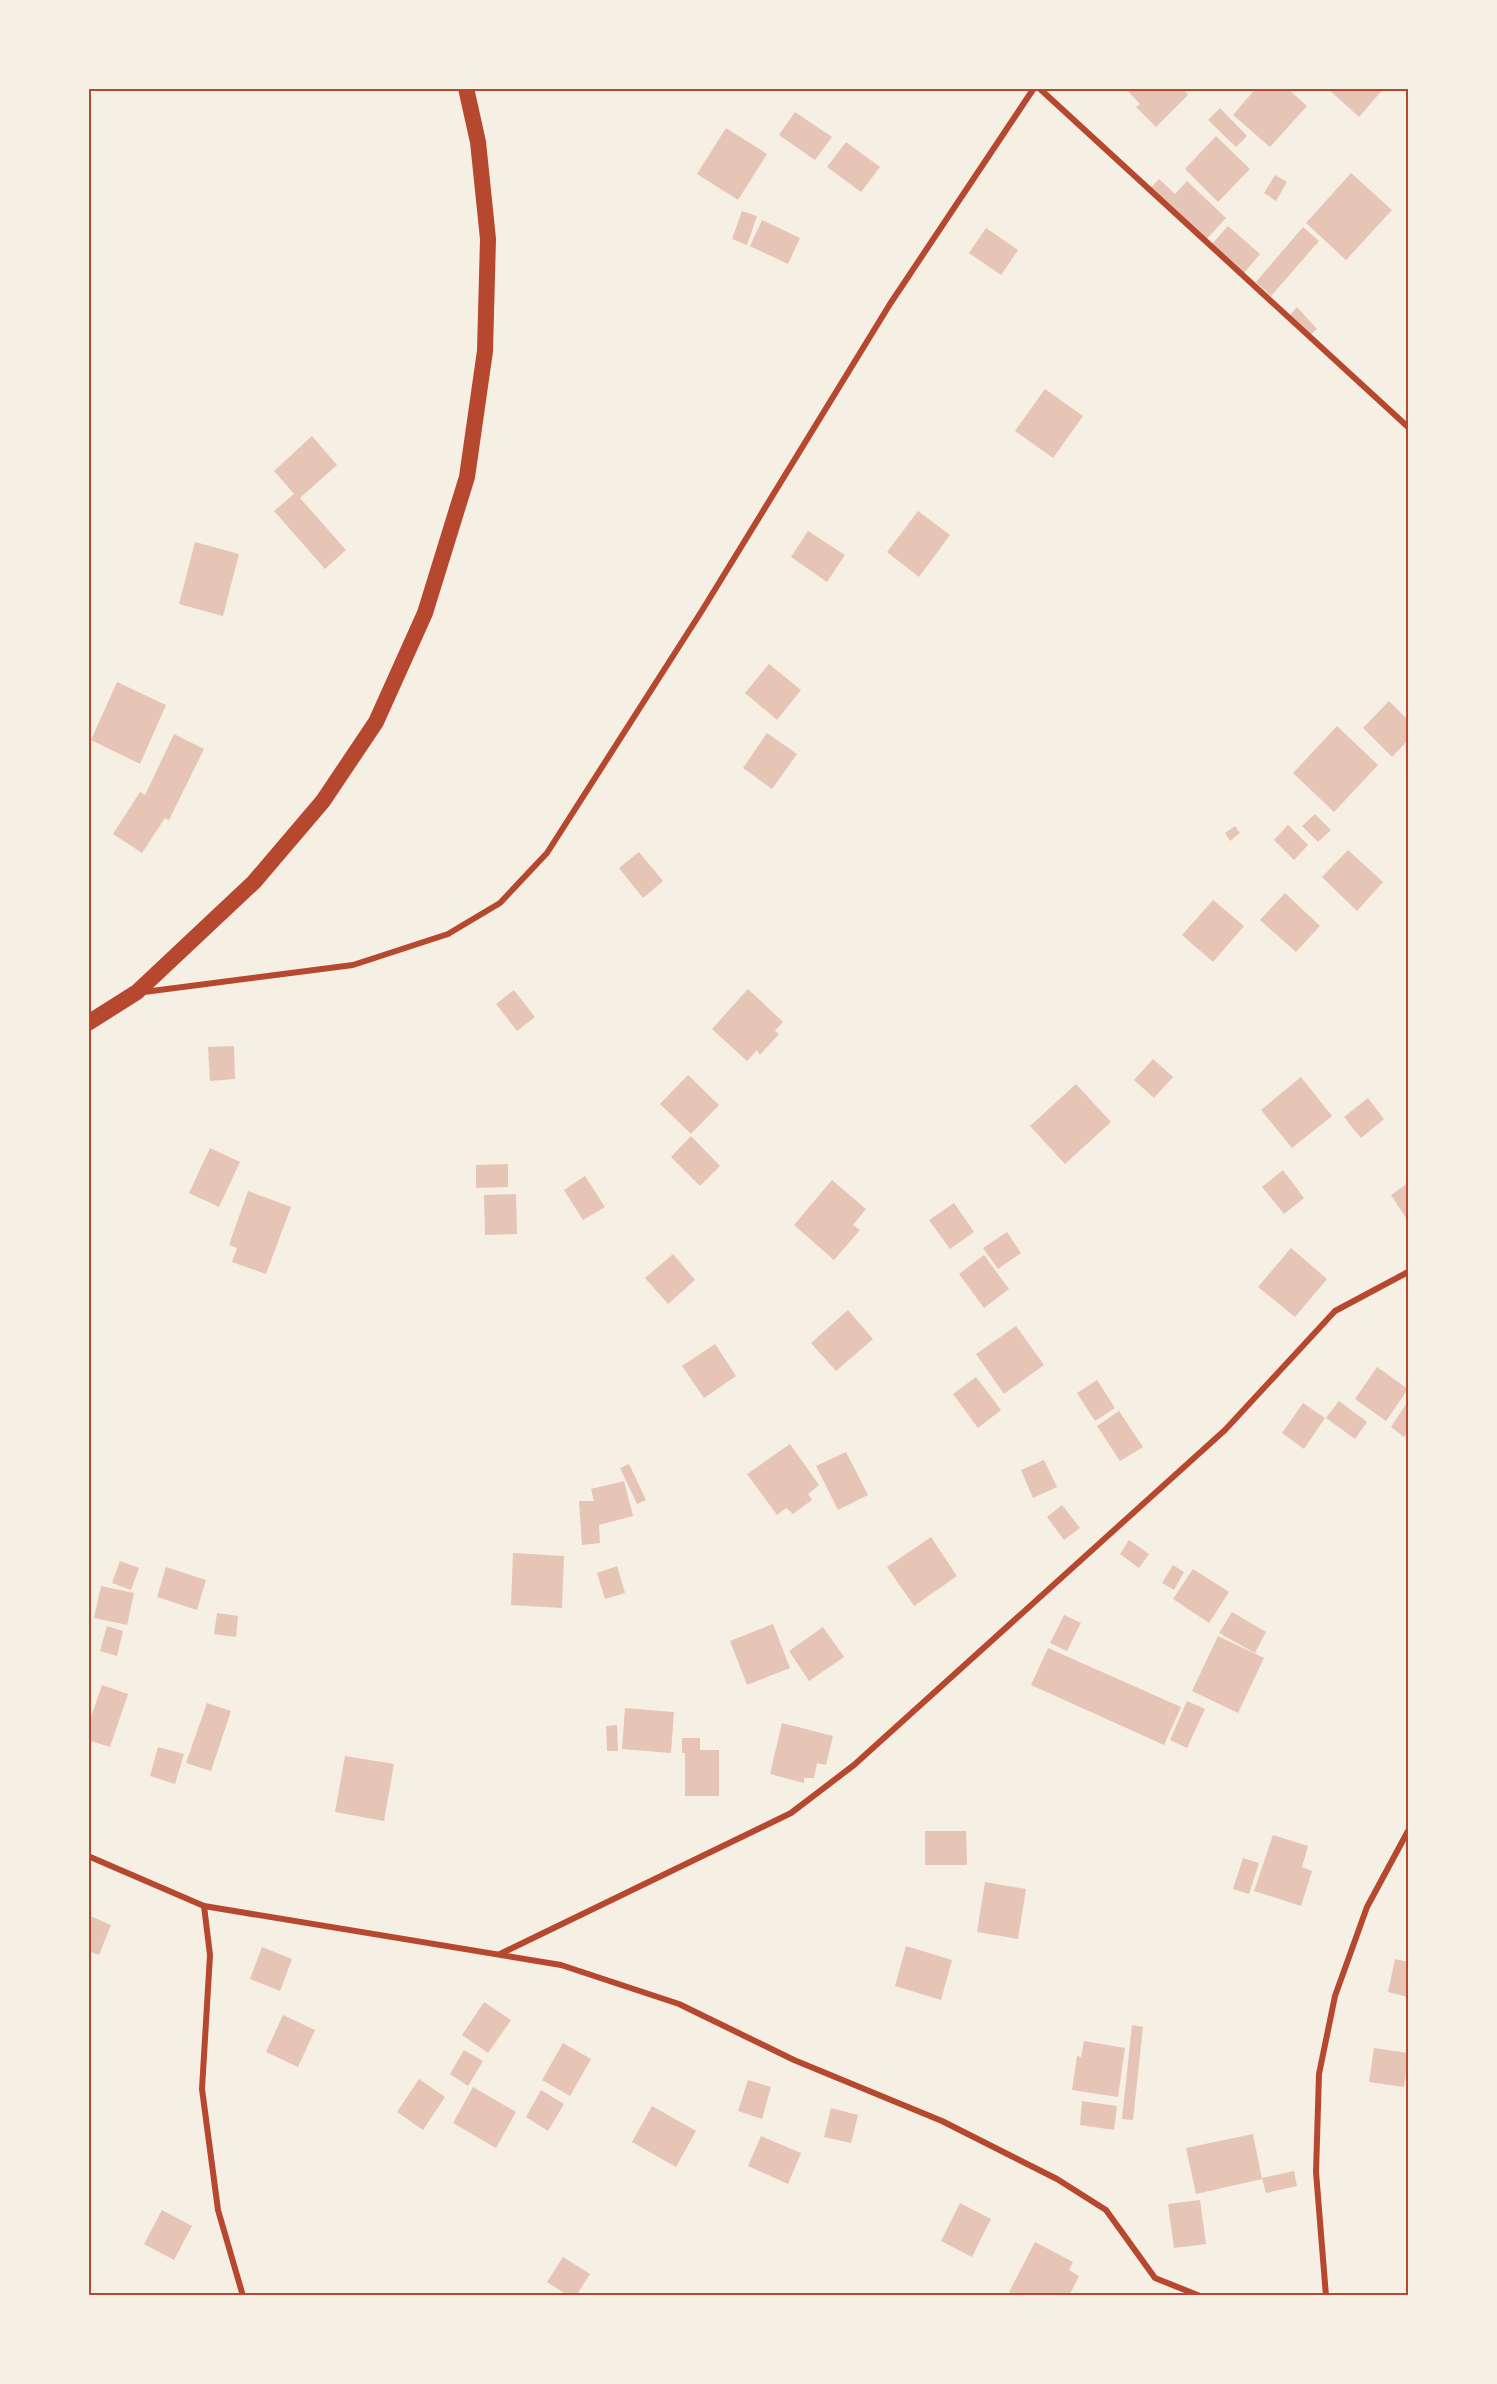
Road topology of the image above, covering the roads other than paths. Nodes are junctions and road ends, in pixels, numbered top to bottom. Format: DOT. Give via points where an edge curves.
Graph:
graph roads {
  1 [pos="466,88"];
  2 [pos="1034,88"];
  3 [pos="1039,88"];
  4 [pos="1408,427"];
  5 [pos="137,992"];
  6 [pos="88,1023"];
  7 [pos="1408,1272"];
  8 [pos="1408,1831"];
  9 [pos="88,1856"];
  10 [pos="204,1906"];
  11 [pos="500,1954"];
  12 [pos="243,2295"];
  13 [pos="1200,2295"];
  14 [pos="1326,2295"];
  1 -- 5 [label="highway" via="478,142 488,240 485,351 467,477 425,613 376,722 323,801 254,882"];
  2 -- 5 [label="street" via="890,304 703,609 547,853 500,903 448,934 353,965"];
  3 -- 4 [label="street"];
  5 -- 6 [label="highway"];
  7 -- 11 [label="street" via="1335,1311 1225,1431 854,1765 791,1813"];
  8 -- 14 [label="street" via="1367,1907 1335,1996 1319,2074 1316,2172"];
  9 -- 10 [label="street"];
  10 -- 11 [label="street"];
  10 -- 12 [label="street" via="210,1955 202,2089 218,2210"];
  11 -- 13 [label="street" via="561,1965 679,2004 794,2060 942,2121 1057,2179 1106,2210 1155,2277"];
}
